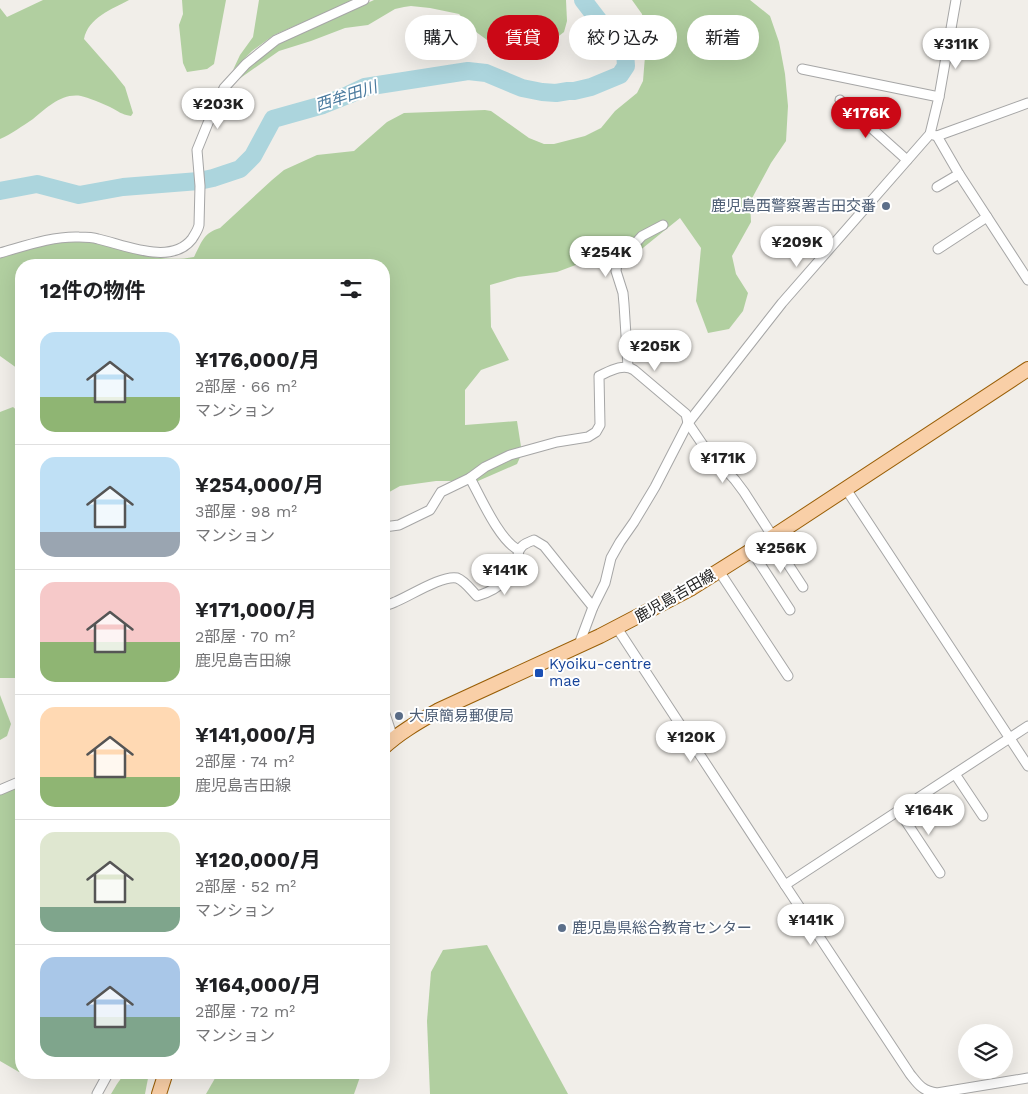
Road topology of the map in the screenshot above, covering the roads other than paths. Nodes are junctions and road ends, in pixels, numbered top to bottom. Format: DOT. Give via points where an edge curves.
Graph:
graph roads {
  1 [pos="364,0"];
  2 [pos="956,0"];
  3 [pos="802,69"];
  4 [pos="939,97"];
  5 [pos="840,100"];
  6 [pos="1028,103"];
  7 [pos="933,135"];
  8 [pos="907,160"];
  9 [pos="959,174"];
  10 [pos="937,188"];
  11 [pos="987,217"];
  12 [pos="663,224"];
  13 [pos="938,249"];
  14 [pos="0,253"];
  15 [pos="1028,280"];
  16 [pos="628,367"];
  17 [pos="1028,370"];
  18 [pos="688,423"];
  19 [pos="470,478"];
  20 [pos="846,489"];
  21 [pos="390,526"];
  22 [pos="772,538"];
  23 [pos="519,550"];
  24 [pos="751,550"];
  25 [pos="719,571"];
  26 [pos="803,587"];
  27 [pos="390,604"];
  28 [pos="594,607"];
  29 [pos="790,610"];
  30 [pos="617,628"];
  31 [pos="578,647"];
  32 [pos="788,676"];
  33 [pos="1028,726"];
  34 [pos="1010,738"];
  35 [pos="390,741"];
  36 [pos="1028,766"];
  37 [pos="955,774"];
  38 [pos="15,784"];
  39 [pos="0,790"];
  40 [pos="899,811"];
  41 [pos="983,816"];
  42 [pos="940,873"];
  43 [pos="785,885"];
  44 [pos="1028,1078"];
  45 [pos="105,1079"];
  46 [pos="164,1079"];
  47 [pos="97,1094"];
  48 [pos="159,1094"];
  1 -- 14 [label="street" via="276,40 246,64 224,88 197,150 200,186 198,229 180,249 157,253 95,238 77,237 40,242"];
  2 -- 4 [label="street"];
  3 -- 4 [label="street"];
  4 -- 7 [label="street"];
  5 -- 8 [label="street"];
  6 -- 7 [label="street"];
  7 -- 8 [label="street"];
  7 -- 9 [label="street"];
  8 -- 18 [label="street" via="782,303"];
  9 -- 10 [label="street"];
  9 -- 11 [label="street"];
  11 -- 13 [label="street"];
  11 -- 15 [label="street"];
  12 -- 16 [label="street" via="642,236 621,255 617,263 623,293"];
  16 -- 18 [label="street" via="686,414"];
  16 -- 19 [label="street" via="599,376 600,425 596,432 588,437 510,455"];
  17 -- 20 [label="main road, 鹿児島吉田線"];
  18 -- 22 [label="street" via="744,492"];
  18 -- 28 [label="street" via="655,487 611,558 605,583"];
  19 -- 21 [label="street" via="441,492 430,510"];
  19 -- 23 [label="street" via="499,531 513,548"];
  20 -- 22 [label="main road, 鹿児島吉田線"];
  20 -- 34 [label="street"];
  22 -- 24 [label="main road, 鹿児島吉田線"];
  22 -- 26 [label="street"];
  23 -- 27 [label="street" via="517,564 490,592 477,596 457,578 448,578"];
  23 -- 28 [label="street" via="534,540 544,546"];
  24 -- 25 [label="main road, 鹿児島吉田線"];
  24 -- 29 [label="street"];
  25 -- 30 [label="main road, 鹿児島吉田線"];
  25 -- 32 [label="street"];
  28 -- 31 [label="street"];
  30 -- 31 [label="main road, 鹿児島吉田線"];
  30 -- 43 [label="street"];
  31 -- 35 [label="main road, 鹿児島吉田線" via="439,710"];
  33 -- 34 [label="street"];
  34 -- 36 [label="street"];
  34 -- 37 [label="street"];
  37 -- 40 [label="street"];
  37 -- 41 [label="street"];
  38 -- 39 [label="street"];
  40 -- 42 [label="street"];
  40 -- 43 [label="street"];
  43 -- 44 [label="street" via="905,1066 924,1089 937,1092"];
  45 -- 47 [label="street"];
  46 -- 48 [label="main road"];
}
